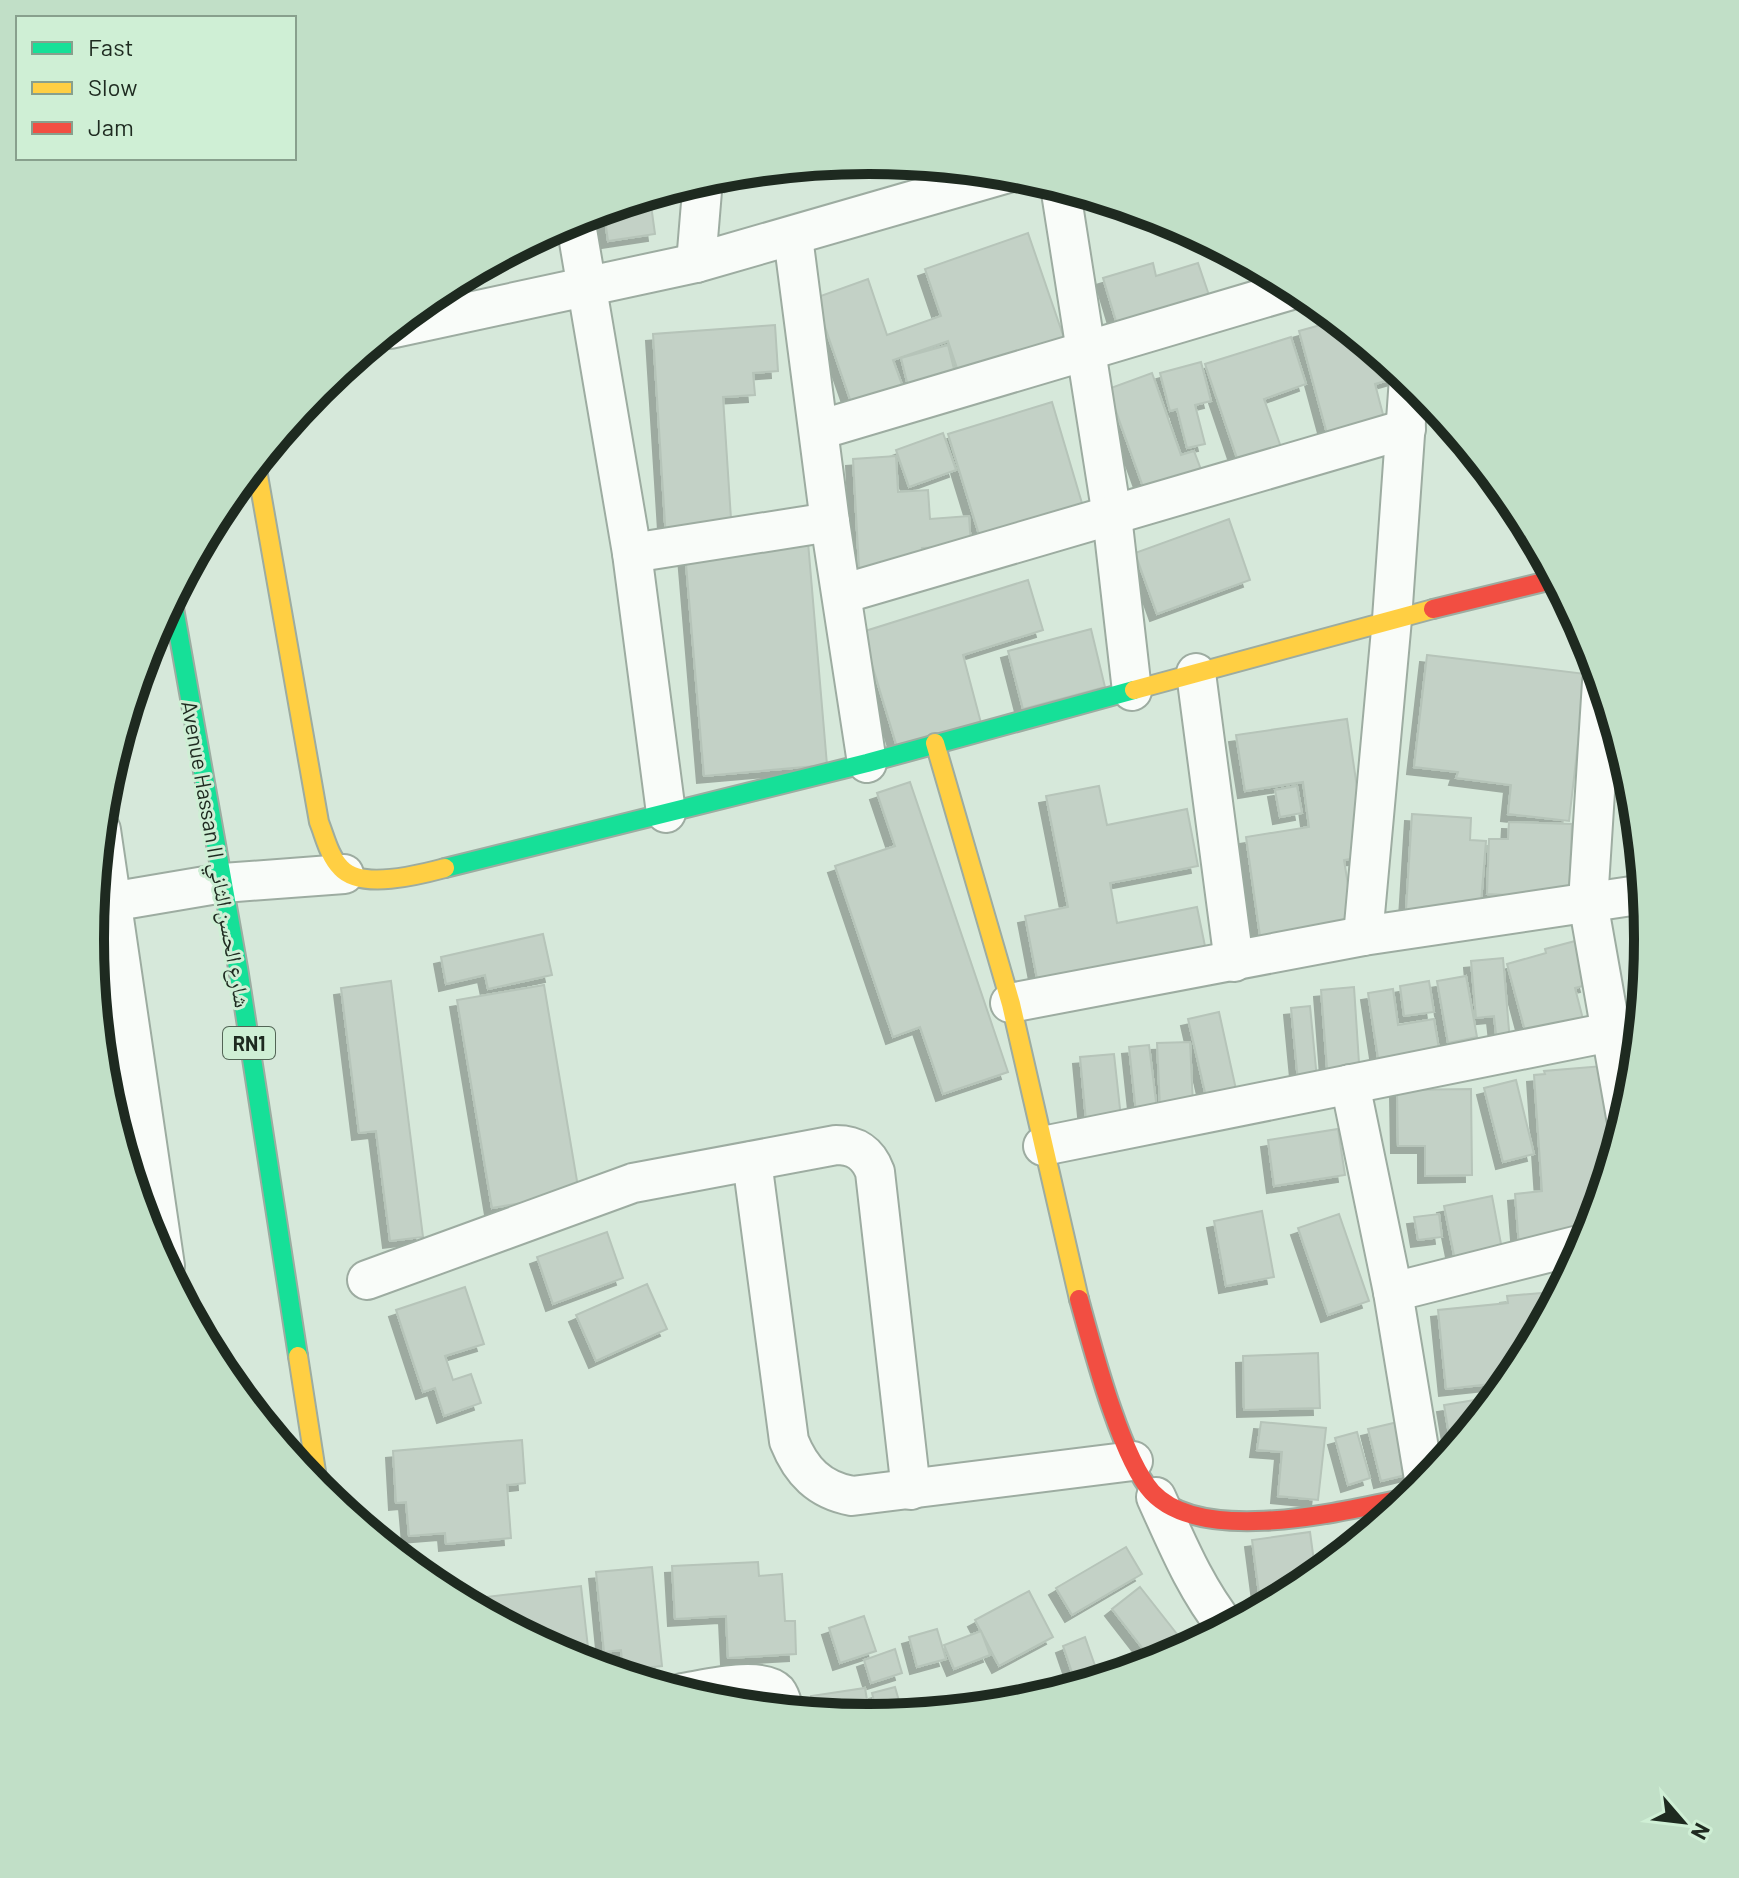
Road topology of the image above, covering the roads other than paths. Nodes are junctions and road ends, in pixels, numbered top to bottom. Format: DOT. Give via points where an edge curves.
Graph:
graph roads {
  1 [pos="979,182"];
  2 [pos="702,192"];
  3 [pos="1062,199"];
  4 [pos="577,232"];
  5 [pos="793,237"];
  6 [pos="696,263"];
  7 [pos="587,289"];
  8 [pos="1280,293"];
  9 [pos="414,324"];
  10 [pos="1087,350"];
  11 [pos="1408,395"];
  12 [pos="1406,429"];
  13 [pos="819,430"];
  14 [pos="258,478"];
  15 [pos="1112,516"];
  16 [pos="830,522"];
  17 [pos="632,553"];
  18 [pos="1546,581"];
  19 [pos="842,594"];
  20 [pos="175,616"];
  21 [pos="1392,619"];
  22 [pos="1196,673"];
  23 [pos="1132,691"];
  24 [pos="1600,712"];
  25 [pos="935,743"];
  26 [pos="867,763"];
  27 [pos="666,813"];
  28 [pos="344,874"];
  29 [pos="223,883"];
  30 [pos="1633,896"];
  31 [pos="105,902"];
  32 [pos="1588,902"];
  33 [pos="105,919"];
  34 [pos="1363,936"];
  35 [pos="1234,962"];
  36 [pos="1010,1003"];
  37 [pos="1610,1032"];
  38 [pos="1350,1084"];
  39 [pos="1620,1086"];
  40 [pos="1043,1146"];
  41 [pos="752,1161"];
  42 [pos="156,1217"];
  43 [pos="1570,1247"];
  44 [pos="367,1280"];
  45 [pos="1393,1292"];
  46 [pos="1133,1461"];
  47 [pos="315,1466"];
  48 [pos="1422,1468"];
  49 [pos="911,1490"];
  50 [pos="1156,1497"];
  51 [pos="1388,1502"];
  52 [pos="1220,1619"];
  53 [pos="715,1689"];
  54 [pos="780,1699"];
  1 -- 5 [label="street"];
  2 -- 6 [label="street"];
  3 -- 10 [label="street"];
  4 -- 7 [label="street"];
  5 -- 6 [label="street"];
  5 -- 13 [label="street"];
  6 -- 7 [label="street"];
  7 -- 9 [label="street"];
  7 -- 17 [label="street"];
  8 -- 10 [label="street"];
  10 -- 13 [label="street"];
  10 -- 15 [label="street"];
  11 -- 12 [label="street"];
  12 -- 15 [label="street"];
  12 -- 21 [label="street"];
  13 -- 16 [label="street"];
  14 -- 28 [label="street" via="319,822"];
  15 -- 19 [label="street"];
  15 -- 23 [label="street"];
  16 -- 17 [label="street"];
  16 -- 19 [label="street"];
  17 -- 27 [label="street"];
  18 -- 21 [label="street"];
  19 -- 26 [label="street"];
  20 -- 29 [label="street, Avenue Hassan II شارع الحسن الثاني / RN1"];
  21 -- 22 [label="street"];
  21 -- 34 [label="street"];
  22 -- 23 [label="street"];
  22 -- 35 [label="street"];
  23 -- 25 [label="street"];
  24 -- 32 [label="street"];
  25 -- 26 [label="street"];
  25 -- 36 [label="street"];
  26 -- 27 [label="street"];
  27 -- 28 [label="street" via="414,876 363,880"];
  28 -- 29 [label="street"];
  29 -- 31 [label="street"];
  29 -- 47 [label="street, Avenue Hassan II شارع الحسن الثاني / RN1"];
  30 -- 32 [label="street"];
  32 -- 34 [label="street"];
  32 -- 37 [label="street"];
  33 -- 42 [label="street"];
  34 -- 35 [label="street"];
  35 -- 36 [label="street"];
  36 -- 40 [label="street"];
  37 -- 38 [label="street"];
  37 -- 39 [label="street"];
  38 -- 40 [label="street"];
  38 -- 45 [label="street"];
  40 -- 46 [label="street" via="1083,1318"];
  41 -- 44 [label="street" via="633,1183"];
  41 -- 49 [label="street" via="789,1441 796,1458 811,1478 834,1493"];
  41 -- 49 [label="street" via="848,1145 872,1164"];
  43 -- 45 [label="street"];
  45 -- 48 [label="street"];
  46 -- 49 [label="street"];
  46 -- 50 [label="street"];
  50 -- 51 [label="street" via="1222,1522 1303,1518"];
  50 -- 52 [label="street" via="1188,1570"];
  53 -- 54 [label="street" via="769,1686"];
}
